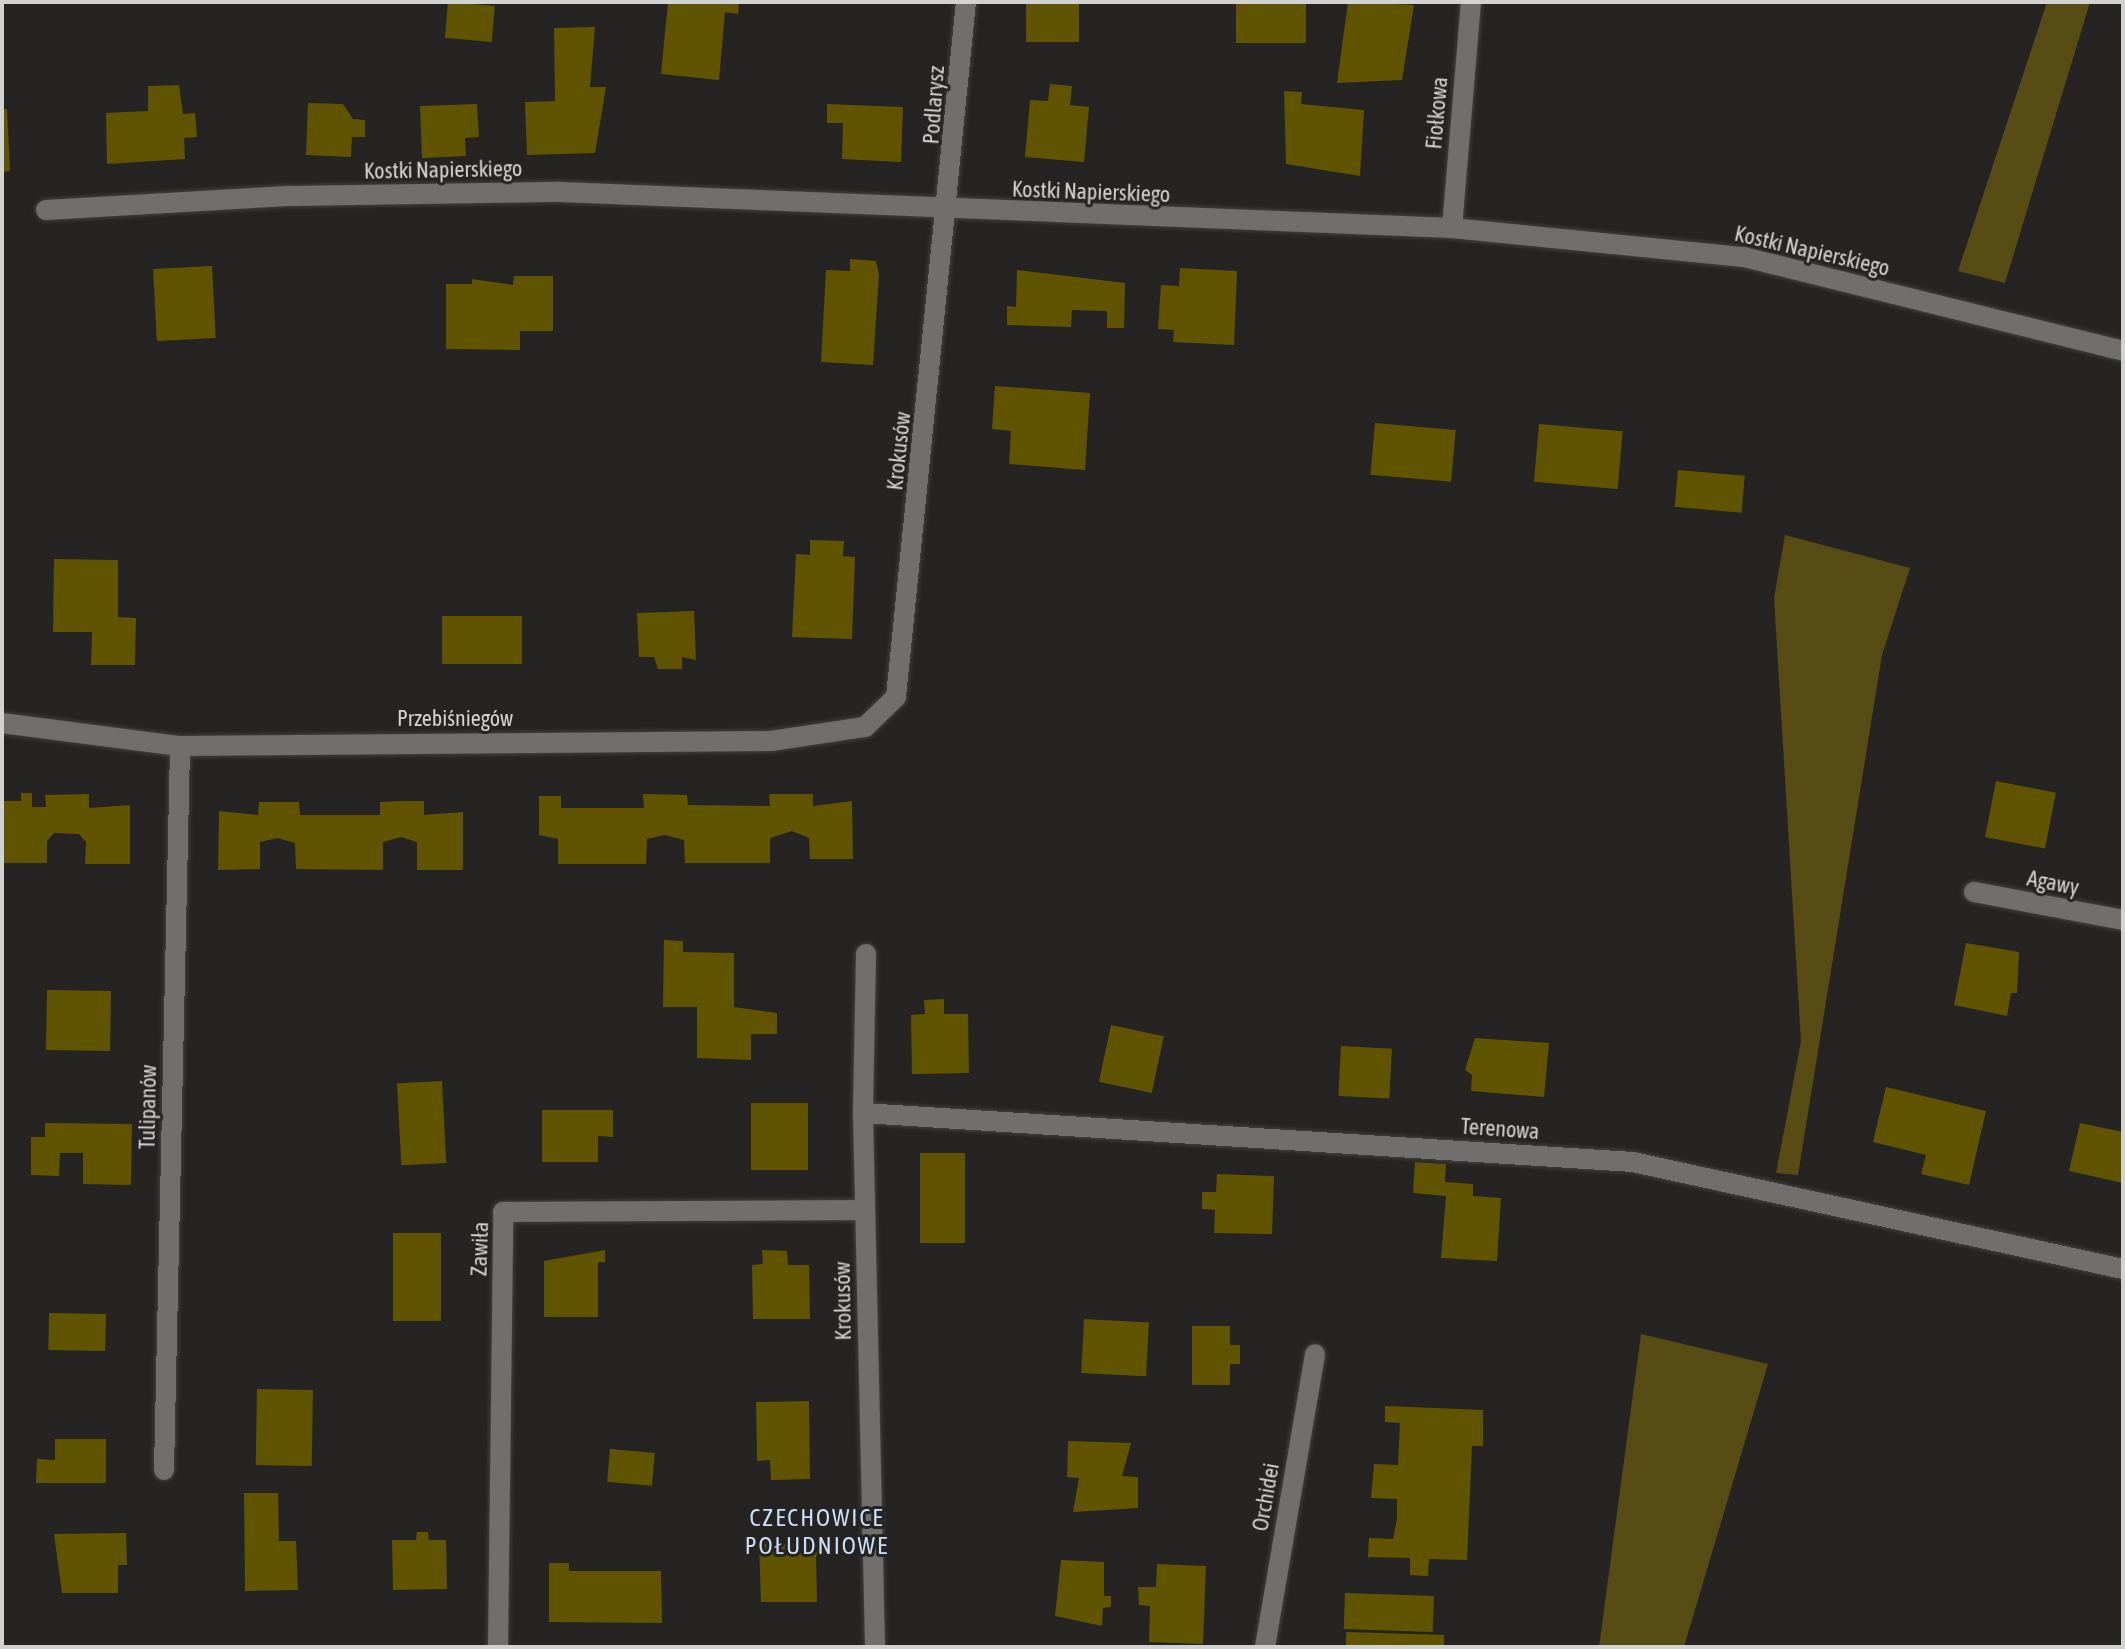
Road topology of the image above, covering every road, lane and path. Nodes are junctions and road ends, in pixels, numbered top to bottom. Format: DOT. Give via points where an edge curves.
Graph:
graph roads {
  1 [pos="966,2"];
  2 [pos="1471,2"];
  3 [pos="46,210"];
  4 [pos="949,211"];
  5 [pos="1452,228"];
  6 [pos="2123,351"];
  7 [pos="896,697"];
  8 [pos="2,723"];
  9 [pos="180,746"];
  10 [pos="1974,892"];
  11 [pos="2123,920"];
  12 [pos="866,954"];
  13 [pos="863,1113"];
  14 [pos="865,1210"];
  15 [pos="2123,1269"];
  16 [pos="1315,1354"];
  17 [pos="164,1470"];
  18 [pos="498,1647"];
  19 [pos="875,1647"];
  20 [pos="1265,1647"];
  1 -- 4 [label="street, Podlarysz"];
  2 -- 5 [label="street, Fiołkowa"];
  3 -- 4 [label="street, Kostki Napierskiego" via="292,196 561,192"];
  4 -- 5 [label="street, Kostki Napierskiego"];
  4 -- 7 [label="street, Krokusów"];
  5 -- 6 [label="street, Kostki Napierskiego" via="1744,257"];
  7 -- 9 [label="street, Przebiśniegów" via="865,727 771,741"];
  8 -- 9 [label="street, Przebiśniegów"];
  9 -- 17 [label="street, Tulipanów"];
  10 -- 11 [label="street, Agawy"];
  12 -- 13 [label="street, Krokusów"];
  13 -- 14 [label="street, Krokusów"];
  13 -- 15 [label="street, Terenowa" via="1633,1162"];
  14 -- 18 [label="street, Zawiła" via="503,1212"];
  14 -- 19 [label="street, Krokusów"];
  16 -- 20 [label="street, Orchidei"];
}
